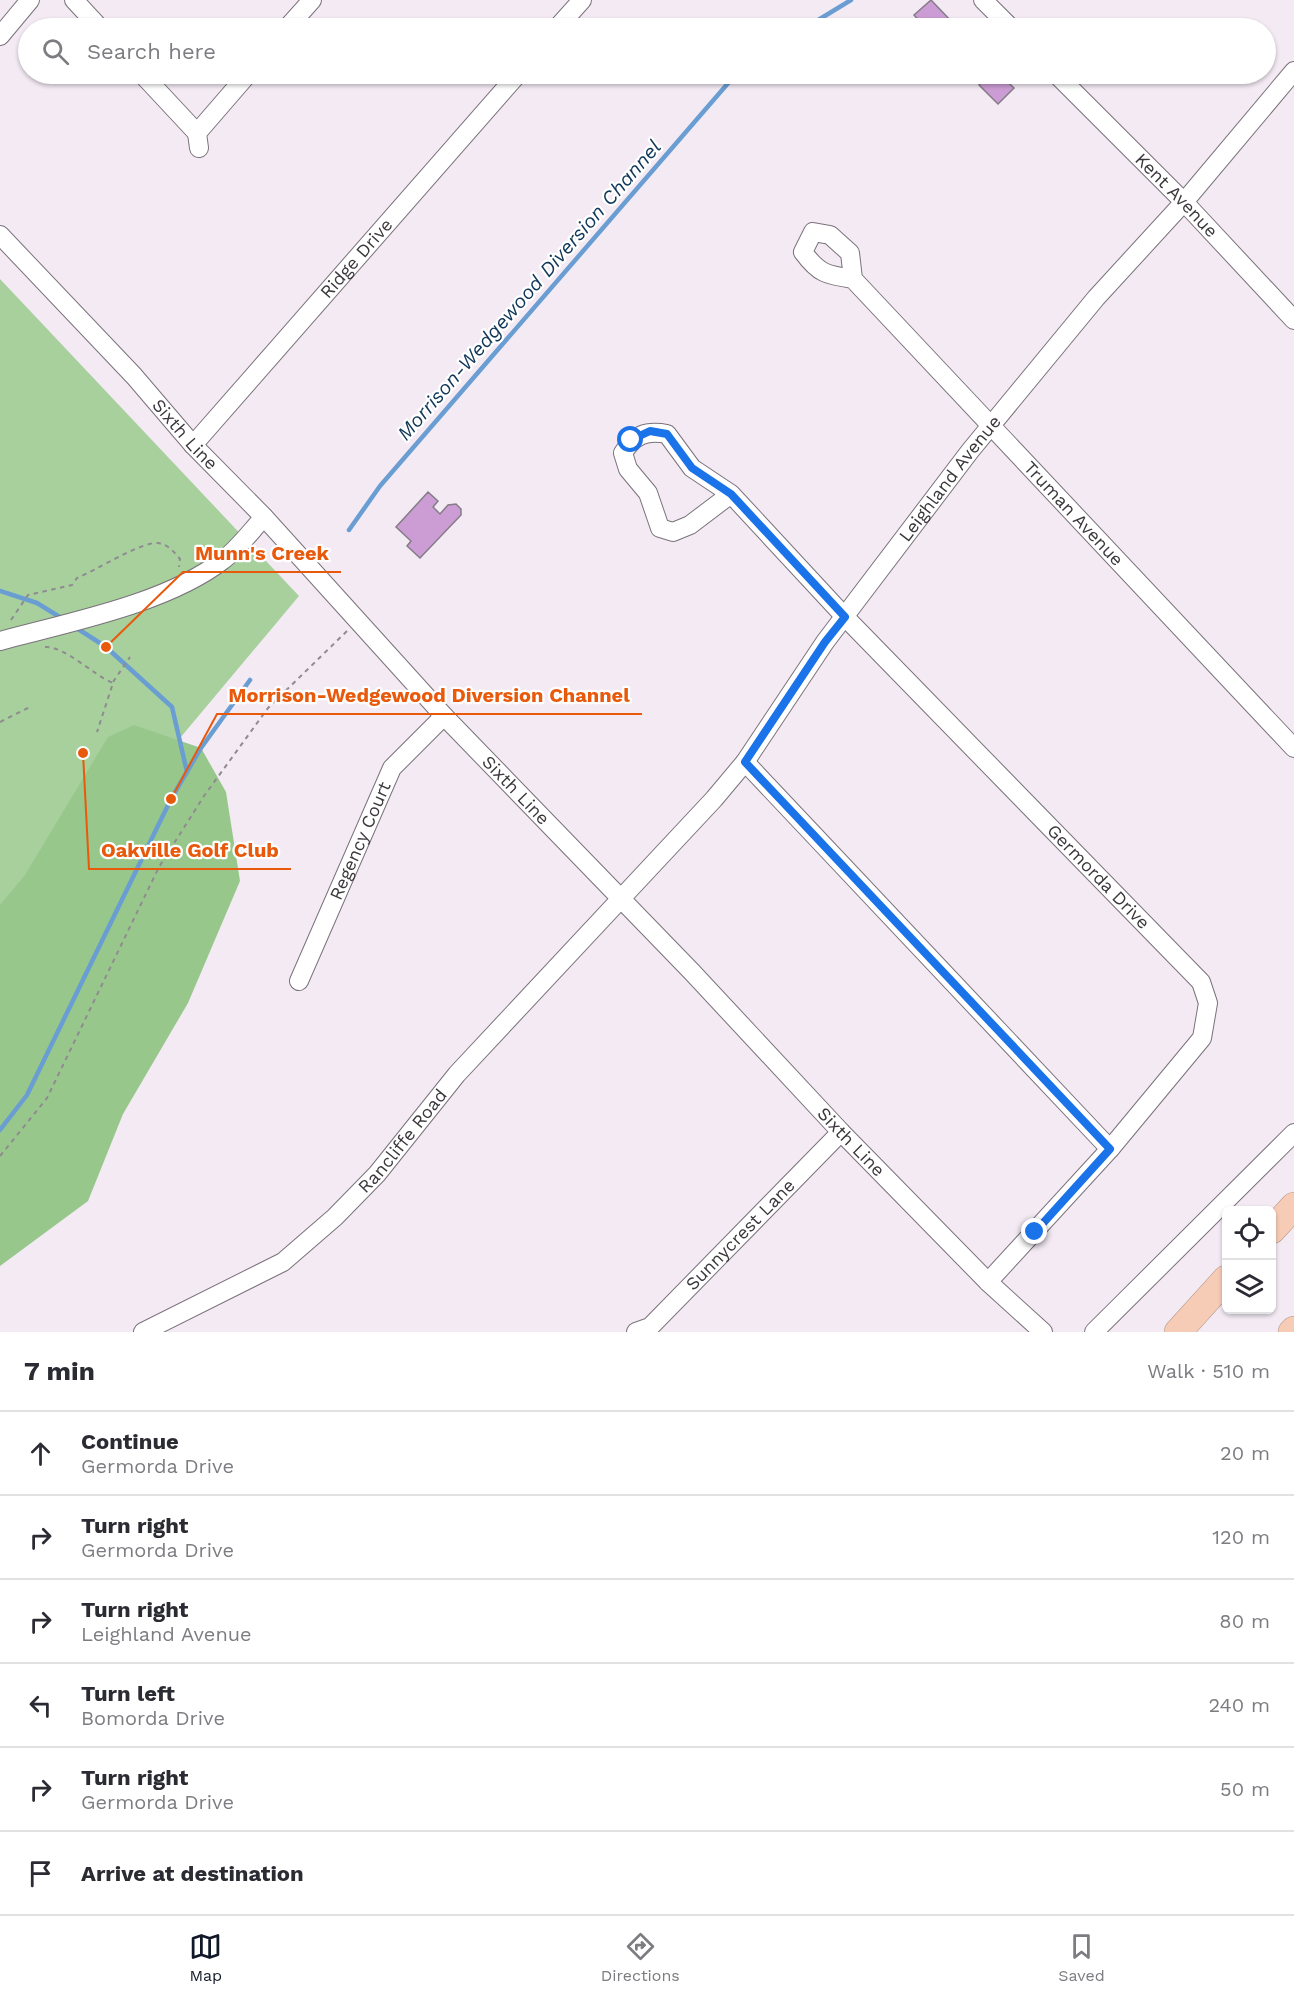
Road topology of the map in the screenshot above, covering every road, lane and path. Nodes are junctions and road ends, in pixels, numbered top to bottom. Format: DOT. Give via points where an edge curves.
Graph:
graph roads {
  1 [pos="30,0"];
  2 [pos="74,0"];
  3 [pos="312,0"];
  4 [pos="582,0"];
  5 [pos="983,0"];
  6 [pos="91,18"];
  7 [pos="296,18"];
  8 [pos="566,18"];
  9 [pos="1001,18"];
  10 [pos="0,36"];
  11 [pos="1294,71"];
  12 [pos="150,84"];
  13 [pos="241,84"];
  14 [pos="509,84"];
  15 [pos="1066,84"];
  16 [pos="1184,202"];
  17 [pos="0,235"];
  18 [pos="853,279"];
  19 [pos="1294,320"];
  20 [pos="990,426"];
  21 [pos="193,445"];
  22 [pos="731,494"];
  23 [pos="264,517"];
  24 [pos="176,588"];
  25 [pos="845,617"];
  26 [pos="14,618"];
  27 [pos="357,620"];
  28 [pos="0,641"];
  29 [pos="42,648"];
  30 [pos="130,657"];
  31 [pos="113,683"];
  32 [pos="30,707"];
  33 [pos="444,716"];
  34 [pos="0,722"];
  35 [pos="98,732"];
  36 [pos="1294,747"];
  37 [pos="745,762"];
  38 [pos="622,898"];
  39 [pos="299,981"];
  40 [pos="841,1132"];
  41 [pos="1294,1134"];
  42 [pos="1110,1149"];
  43 [pos="0,1156"];
  44 [pos="1294,1206"];
  45 [pos="1276,1226"];
  46 [pos="988,1282"];
  47 [pos="1222,1284"];
  48 [pos="143,1332"];
  49 [pos="636,1332"];
  50 [pos="1044,1332"];
  51 [pos="1094,1332"];
  52 [pos="1178,1332"];
  1 -- 10 [label="street"];
  2 -- 6 [label="street"];
  3 -- 7 [label="street"];
  4 -- 8 [label="street"];
  5 -- 9 [label="street"];
  11 -- 16 [label="street, Leighland Avenue"];
  12 -- 13 [label="street" via="198,141"];
  14 -- 21 [label="street, Ridge Drive"];
  15 -- 16 [label="street, Kent Avenue"];
  16 -- 19 [label="street, Kent Avenue"];
  16 -- 20 [label="street, Leighland Avenue" via="1096,298"];
  17 -- 21 [label="street, Sixth Line" via="134,376"];
  18 -- 20 [label="street, Truman Avenue"];
  20 -- 25 [label="street, Leighland Avenue"];
  20 -- 36 [label="street, Truman Avenue"];
  21 -- 23 [label="street, Sixth Line"];
  22 -- 22 [label="street, Germorda Drive" via="692,468 667,434 650,431 631,440 623,453 628,469 648,493 660,528 673,532 690,525"];
  22 -- 25 [label="street, Germorda Drive"];
  23 -- 24 [label="street" via="224,560"];
  23 -- 27 [label="street, Sixth Line"];
  24 -- 26 [label="path" via="180,560 171,548 157,543 138,547 77,578 72,585 28,595"];
  24 -- 28 [label="street"];
  25 -- 37 [label="street, Leighland Avenue"];
  25 -- 42 [label="street, Germorda Drive" via="1201,982 1208,1003 1202,1038"];
  27 -- 33 [label="street, Sixth Line"];
  27 -- 43 [label="path" via="268,708 204,796 159,867 47,1098"];
  29 -- 31 [label="path" via="64,652"];
  30 -- 31 [label="path"];
  31 -- 35 [label="path"];
  32 -- 34 [label="path"];
  33 -- 38 [label="street, Sixth Line"];
  33 -- 39 [label="street, Regency Court" via="392,768"];
  37 -- 38 [label="street, Leighland Avenue"];
  37 -- 42 [label="street"];
  38 -- 40 [label="street, Sixth Line"];
  38 -- 48 [label="street, Rancliffe Road" via="457,1074 377,1174 335,1217 283,1262"];
  40 -- 46 [label="street, Sixth Line"];
  40 -- 49 [label="street, Sunnycrest Lane" via="650,1327"];
  41 -- 51 [label="street"];
  42 -- 46 [label="street, Germorda Drive"];
  44 -- 45 [label="highway"];
  46 -- 50 [label="street, Sixth Line"];
  47 -- 52 [label="highway"];
}
